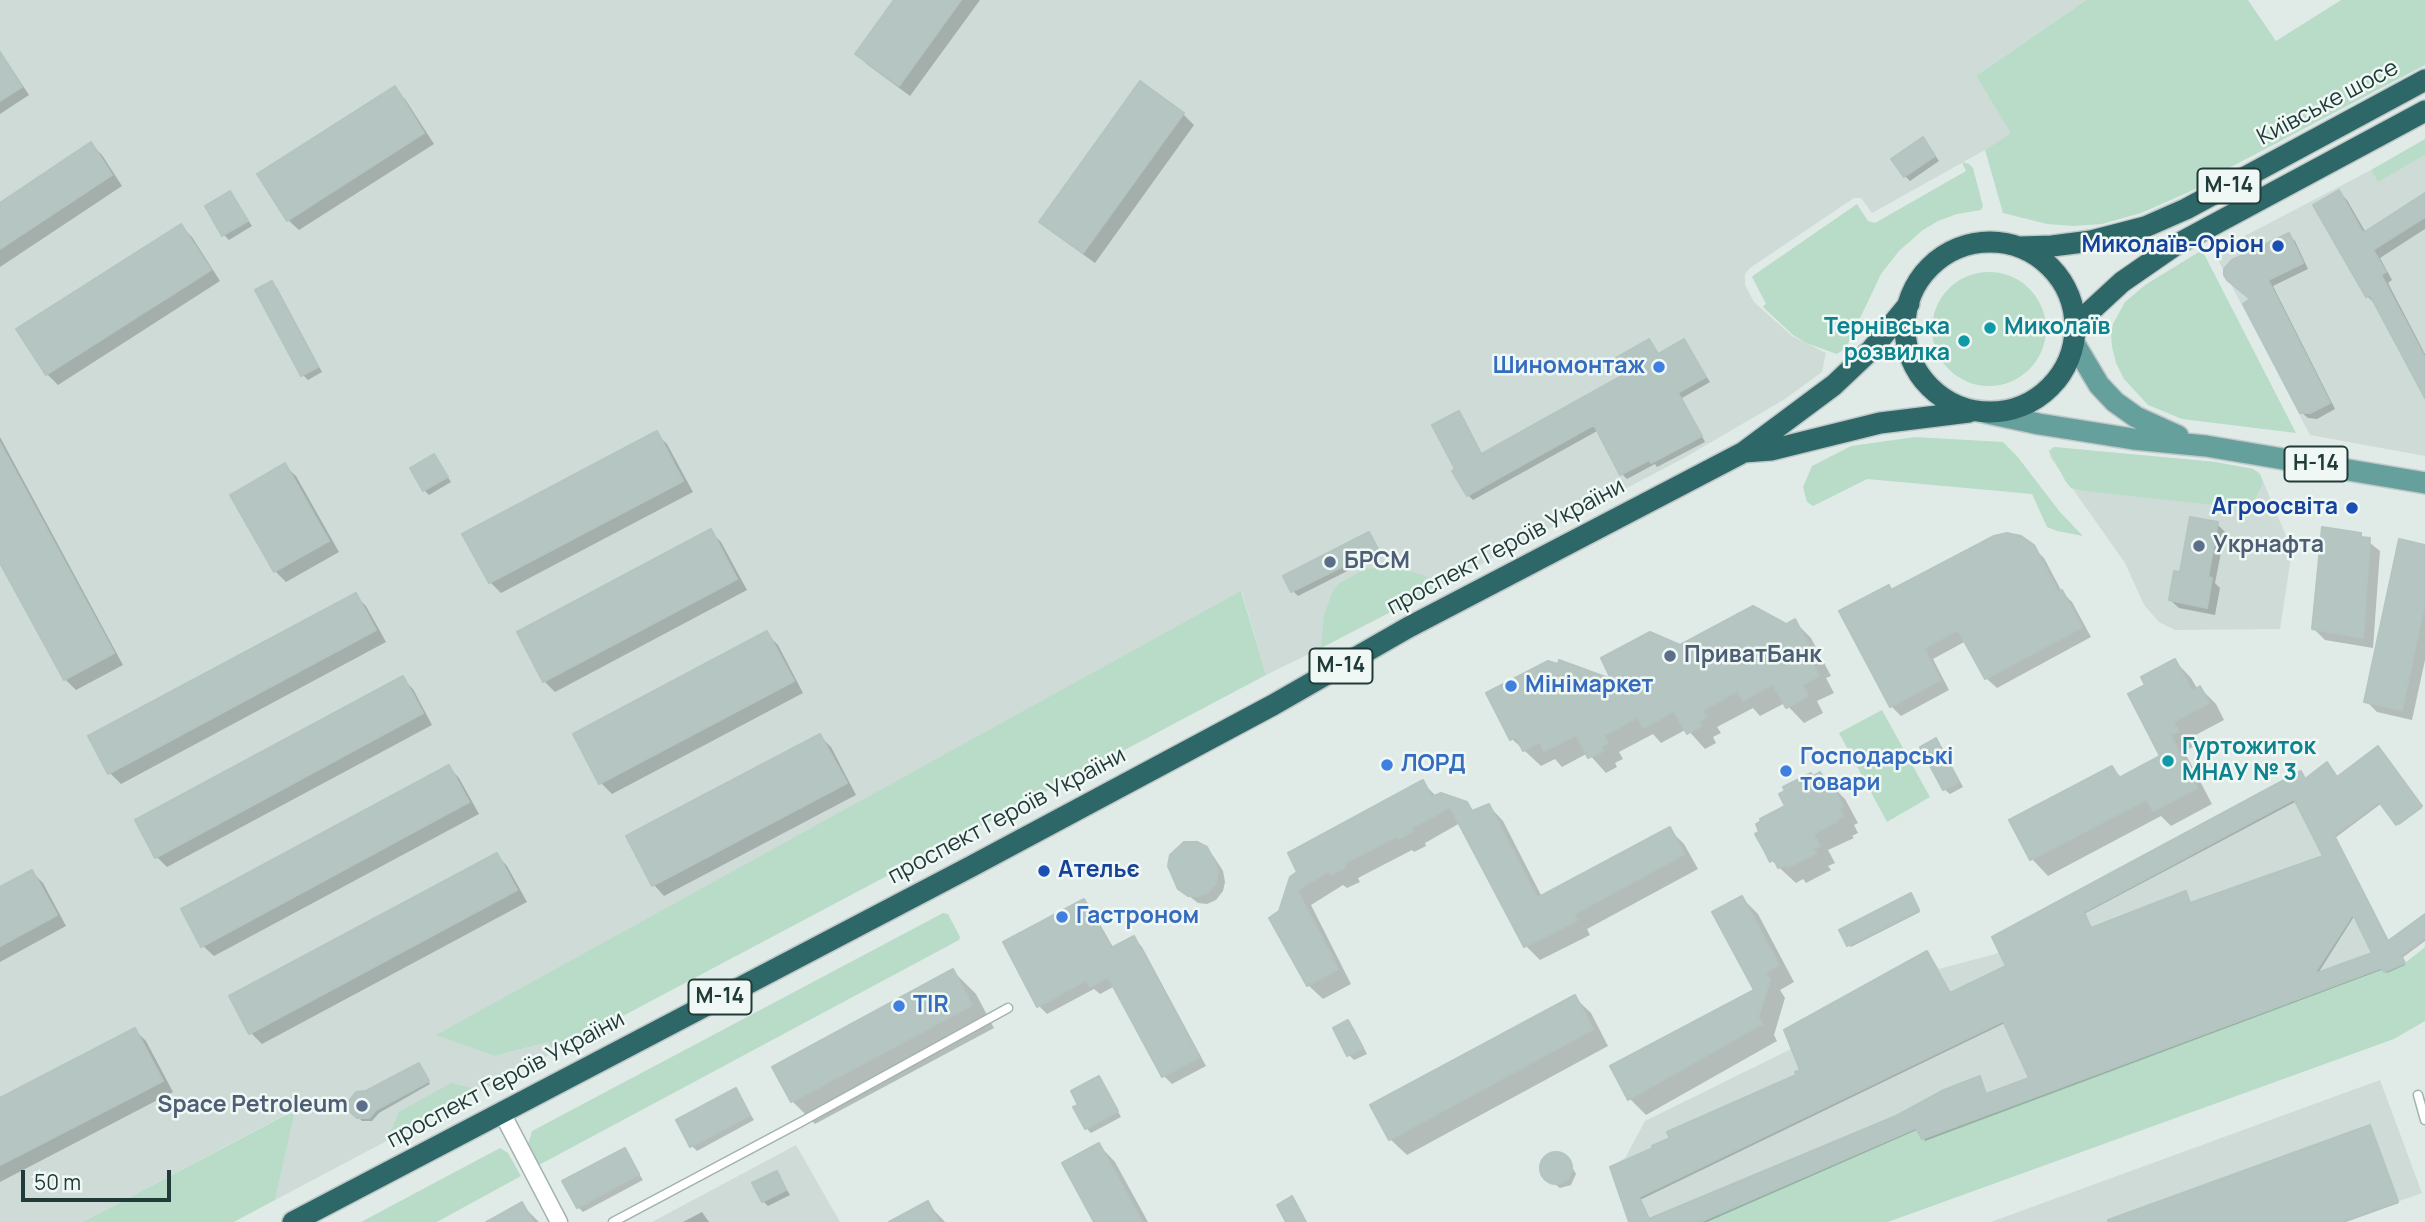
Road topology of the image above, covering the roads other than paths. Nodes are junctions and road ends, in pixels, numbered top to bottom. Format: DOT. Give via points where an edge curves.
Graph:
graph roads {
  1 [pos="2425,80"];
  2 [pos="2425,111"];
  3 [pos="2019,247"];
  4 [pos="1909,304"];
  5 [pos="2074,338"];
  6 [pos="1981,412"];
  7 [pos="2207,446"];
  8 [pos="1744,452"];
  9 [pos="2425,483"];
  10 [pos="1008,1008"];
  11 [pos="2418,1095"];
  12 [pos="502,1113"];
  13 [pos="2425,1121"];
  14 [pos="293,1222"];
  15 [pos="559,1222"];
  16 [pos="613,1222"];
  1 -- 3 [label="highway, Київське шосе / М-14" via="2145,228 2091,241"];
  2 -- 5 [label="highway, М-14" via="2152,260 2084,317"];
  3 -- 4 [label="highway, М-14" via="1988,242 1954,251 1926,272"];
  3 -- 5 [label="highway" via="2043,261 2062,282 2076,321"];
  4 -- 6 [label="highway" via="1907,344 1924,380 1956,405"];
  4 -- 8 [label="highway, проспект Героїв України / М-14" via="1834,385"];
  5 -- 6 [label="highway, М-14" via="2065,367 2050,388 2021,407"];
  5 -- 7 [label="main road" via="2099,385 2126,410 2153,426"];
  6 -- 7 [label="main road" via="2133,439"];
  6 -- 8 [label="highway, проспект Героїв України / М-14" via="1880,423 1771,450"];
  7 -- 9 [label="main road, Н-14"];
  8 -- 12 [label="highway, проспект Героїв України / М-14"];
  10 -- 16 [label="lane"];
  11 -- 13 [label="lane"];
  12 -- 14 [label="highway, проспект Героїв України / М-14"];
  12 -- 15 [label="street"];
}
